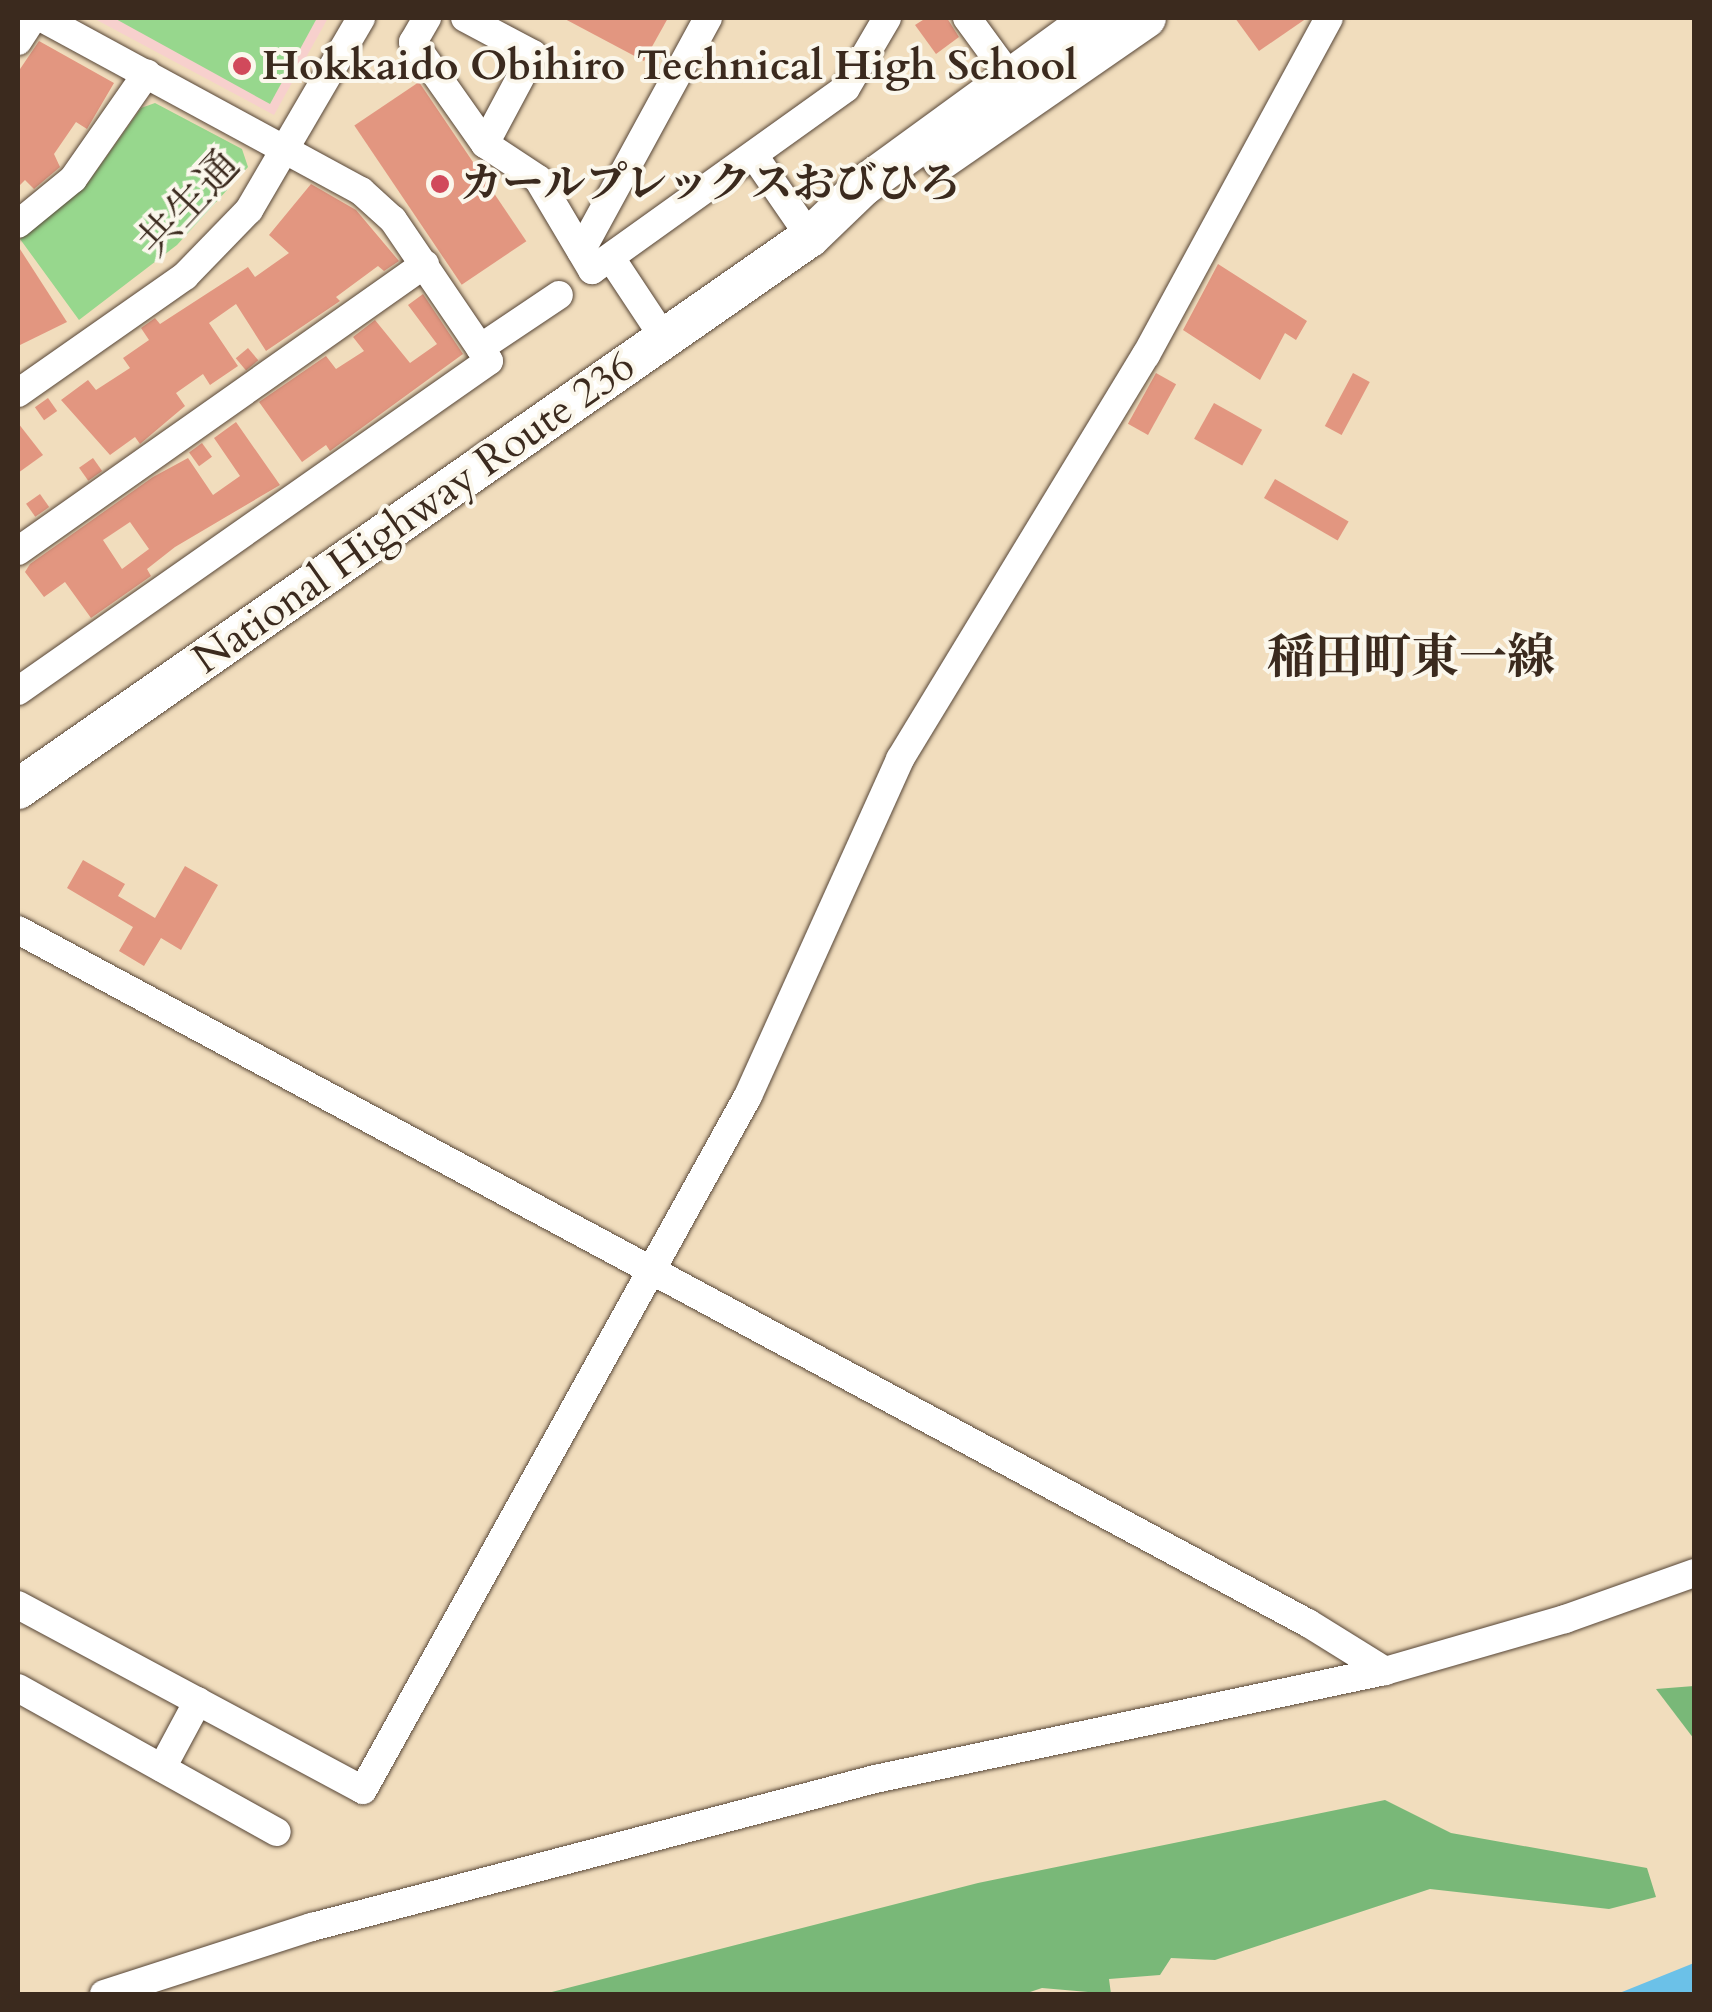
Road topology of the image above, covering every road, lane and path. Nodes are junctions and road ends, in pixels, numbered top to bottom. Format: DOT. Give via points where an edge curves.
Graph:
graph roads {
  1 [pos="33,18"];
  2 [pos="43,18"];
  3 [pos="361,18"];
  4 [pos="427,18"];
  5 [pos="466,18"];
  6 [pos="708,18"];
  7 [pos="887,18"];
  8 [pos="966,18"];
  9 [pos="1092,18"];
  10 [pos="1146,18"];
  11 [pos="1329,18"];
  12 [pos="18,41"];
  13 [pos="146,73"];
  14 [pos="1018,88"];
  15 [pos="486,144"];
  16 [pos="290,150"];
  17 [pos="755,157"];
  18 [pos="18,224"];
  19 [pos="810,237"];
  20 [pos="581,251"];
  21 [pos="611,258"];
  22 [pos="425,264"];
  23 [pos="559,295"];
  24 [pos="664,338"];
  25 [pos="480,348"];
  26 [pos="18,393"];
  27 [pos="18,550"];
  28 [pos="18,691"];
  29 [pos="18,789"];
  30 [pos="18,930"];
  31 [pos="654,1274"];
  32 [pos="1694,1573"];
  33 [pos="18,1604"];
  34 [pos="1386,1670"];
  35 [pos="18,1688"];
  36 [pos="198,1702"];
  37 [pos="162,1768"];
  38 [pos="277,1832"];
  39 [pos="104,1994"];
  1 -- 12 [label="street"];
  2 -- 13 [label="street"];
  3 -- 16 [label="street, 共生通"];
  4 -- 15 [label="street" via="413,42"];
  5 -- 15 [label="street" via="533,54"];
  6 -- 20 [label="street"];
  7 -- 17 [label="street" via="846,88"];
  8 -- 14 [label="street"];
  9 -- 14 [label="highway, National Highway Route 236"];
  10 -- 14 [label="highway, National Highway Route 236"];
  11 -- 31 [label="street" via="1146,355 900,759 748,1096"];
  13 -- 16 [label="street"];
  13 -- 18 [label="street" via="72,179"];
  14 -- 19 [label="highway, National Highway Route 236" via="863,186"];
  15 -- 20 [label="street" via="538,179"];
  16 -- 22 [label="street" via="362,192"];
  16 -- 26 [label="street, 共生通" via="249,210 186,276"];
  17 -- 19 [label="street"];
  17 -- 21 [label="street"];
  19 -- 24 [label="highway, National Highway Route 236"];
  20 -- 21 [label="street" via="592,270"];
  21 -- 24 [label="street"];
  22 -- 25 [label="street"];
  22 -- 27 [label="street"];
  23 -- 25 [label="street"];
  24 -- 29 [label="highway, National Highway Route 236"];
  25 -- 28 [label="street" via="489,361"];
  30 -- 31 [label="street"];
  31 -- 34 [label="street"];
  31 -- 36 [label="street" via="364,1790"];
  32 -- 34 [label="street" via="1566,1620"];
  33 -- 36 [label="street"];
  34 -- 39 [label="street" via="875,1779 312,1927"];
  35 -- 37 [label="street"];
  36 -- 37 [label="street"];
  37 -- 38 [label="street"];
}
